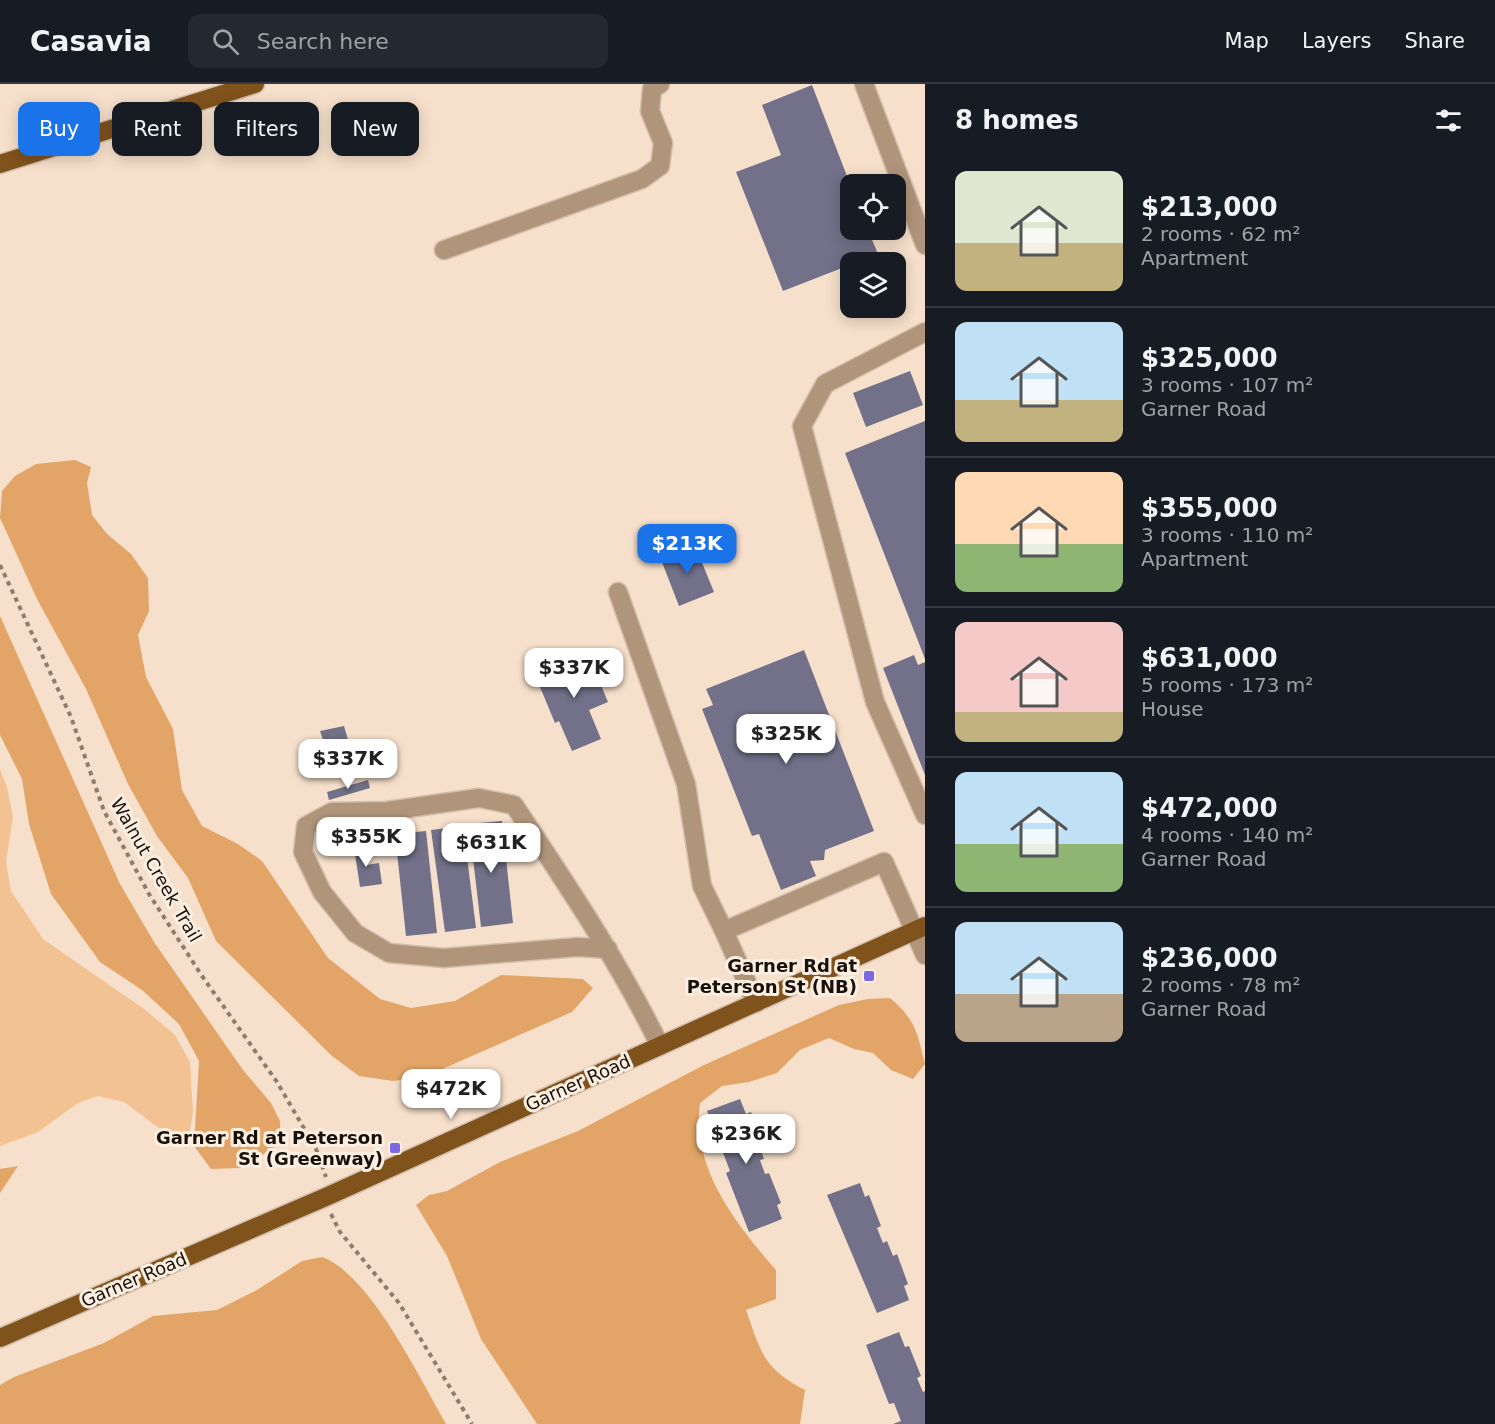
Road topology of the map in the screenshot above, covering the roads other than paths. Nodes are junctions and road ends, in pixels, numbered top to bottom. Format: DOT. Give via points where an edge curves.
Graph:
graph roads {
  1 [pos="255,84"];
  2 [pos="864,84"];
  3 [pos="656,86"];
  4 [pos="0,164"];
  5 [pos="925,245"];
  6 [pos="444,250"];
  7 [pos="925,332"];
  8 [pos="618,592"];
  9 [pos="925,815"];
  10 [pos="920,928"];
  11 [pos="724,931"];
  12 [pos="609,949"];
  13 [pos="925,955"];
  14 [pos="756,1003"];
  15 [pos="660,1046"];
  16 [pos="0,1338"];
  1 -- 4 [label="main road"];
  2 -- 5 [label="street"];
  3 -- 6 [label="street" via="650,111 663,143 660,166 642,179"];
  7 -- 9 [label="street" via="825,384 802,426 875,702"];
  8 -- 11 [label="street" via="686,784 702,886"];
  10 -- 11 [label="street" via="884,862"];
  10 -- 13 [label="street"];
  10 -- 14 [label="main road, Garner Road"];
  11 -- 14 [label="street"];
  12 -- 12 [label="street" via="514,805 479,798 387,811 332,812 306,826 303,852 322,892 355,933 388,953 444,958 578,947"];
  12 -- 15 [label="street"];
  14 -- 15 [label="main road, Garner Road"];
  15 -- 16 [label="main road, Garner Road"];
}
